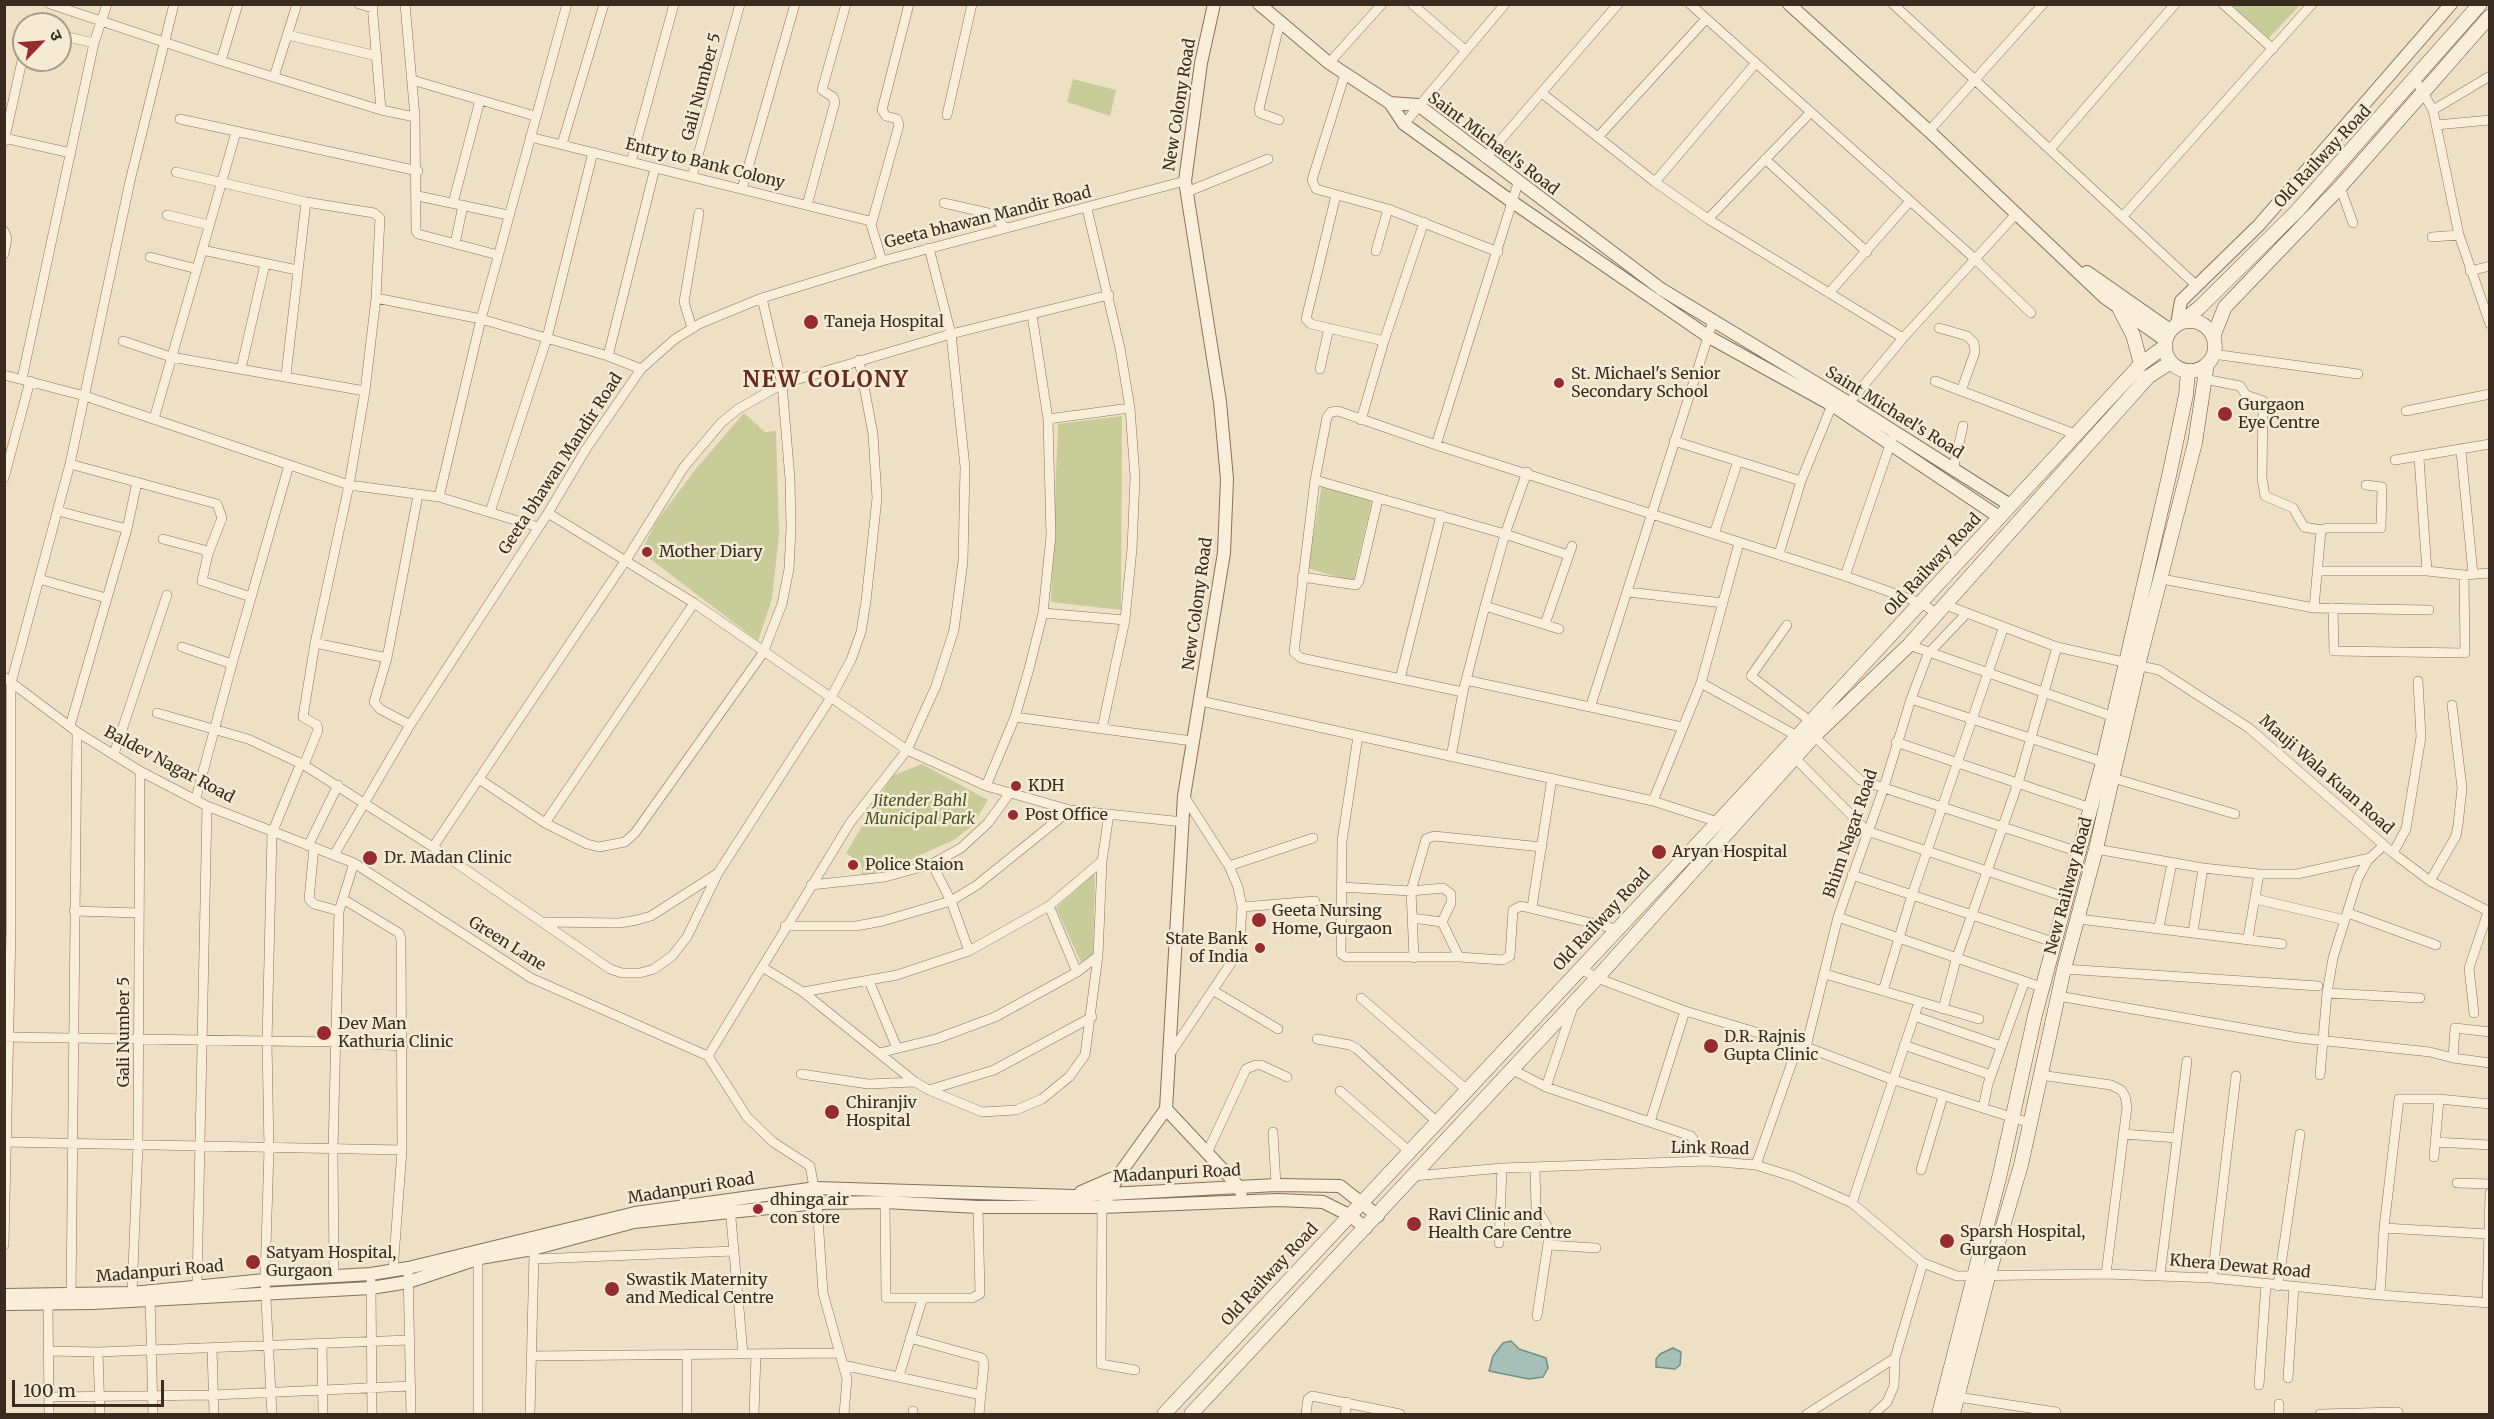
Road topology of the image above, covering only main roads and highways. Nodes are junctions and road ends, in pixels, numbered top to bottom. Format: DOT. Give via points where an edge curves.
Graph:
graph roads {
  1 [pos="2480,4"];
  2 [pos="2490,16"];
  3 [pos="2420,85"];
  4 [pos="2120,310"];
  5 [pos="2172,333"];
  6 [pos="2213,337"];
  7 [pos="2210,359"];
  8 [pos="2171,362"];
  9 [pos="2141,364"];
  10 [pos="2188,371"];
  11 [pos="2132,633"];
  12 [pos="2146,636"];
  13 [pos="1790,753"];
  14 [pos="1981,1277"];
  15 [pos="1198,1378"];
  16 [pos="1211,1392"];
  17 [pos="1164,1414"];
  18 [pos="1191,1414"];
  19 [pos="1939,1414"];
  20 [pos="1953,1414"];
  1 -- 3 [label="main road, Old Railway Road"];
  2 -- 3 [label="main road, Old Railway Road"];
  3 -- 5 [label="main road, Old Railway Road"];
  3 -- 6 [label="main road, Old Railway Road" via="2340,187 2224,307"];
  4 -- 9 [label="main road" via="2133,335"];
  5 -- 6 [label="main road" via="2189,321 2204,325"];
  5 -- 8 [label="main road"];
  5 -- 9 [label="main road, Old Railway Road"];
  6 -- 7 [label="main road"];
  7 -- 10 [label="main road"];
  7 -- 12 [label="main road, New Railway Road" via="2195,443"];
  8 -- 10 [label="main road"];
  8 -- 13 [label="main road, Old Railway Road" via="2148,377 1909,645 1814,736"];
  9 -- 13 [label="main road, Old Railway Road" via="1810,721 1797,736"];
  10 -- 11 [label="main road, New Railway Road" via="2169,476"];
  11 -- 12 [label="main road"];
  11 -- 14 [label="main road, New Railway Road" via="2103,762 2035,1015"];
  12 -- 14 [label="main road, New Railway Road" via="2097,849 2064,969 2021,1165"];
  13 -- 15 [label="main road, Old Railway Road" via="1616,929"];
  13 -- 16 [label="main road, Old Railway Road" via="1597,978"];
  14 -- 19 [label="main road, New Railway Road"];
  14 -- 20 [label="main road, New Railway Road"];
  15 -- 16 [label="main road"];
  15 -- 17 [label="main road, Old Railway Road"];
  16 -- 18 [label="main road, Old Railway Road"];
}
